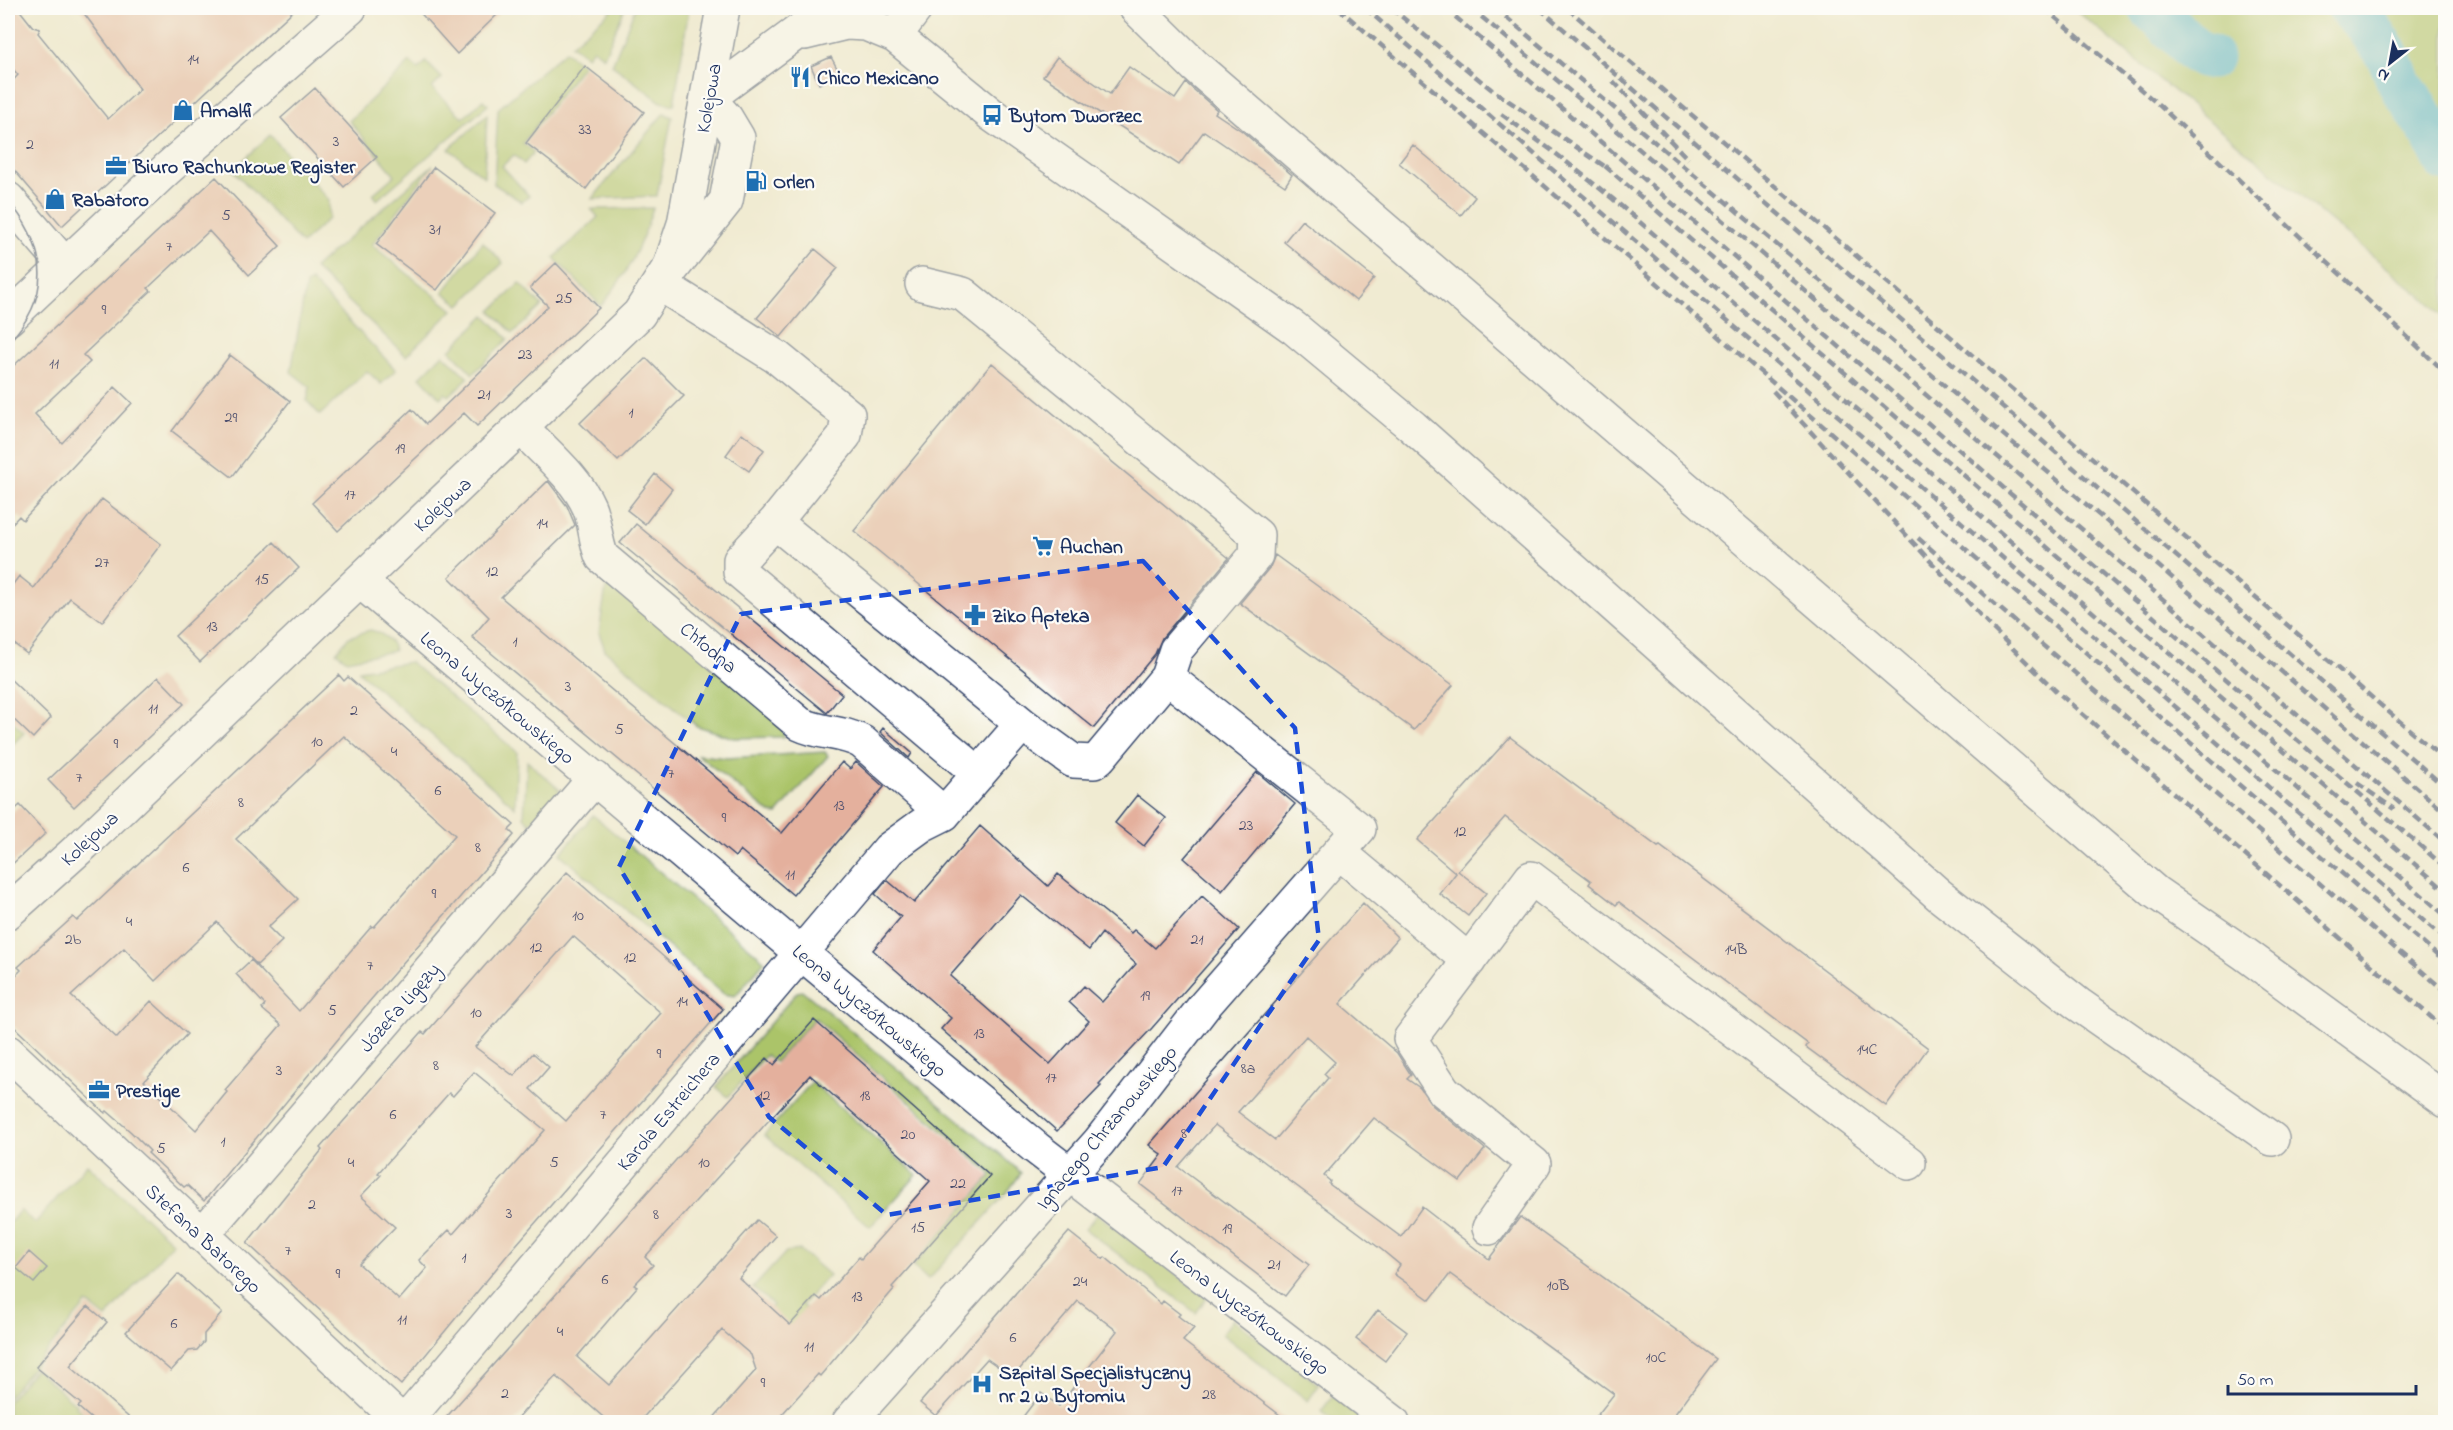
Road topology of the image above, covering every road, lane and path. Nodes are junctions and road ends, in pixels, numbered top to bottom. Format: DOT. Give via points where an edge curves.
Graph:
graph roads {
  1 [pos="350,8"];
  2 [pos="723,8"];
  3 [pos="813,8"];
  4 [pos="830,8"];
  5 [pos="838,8"];
  6 [pos="847,8"];
  7 [pos="864,8"];
  8 [pos="916,8"];
  9 [pos="1136,8"];
  10 [pos="793,35"];
  11 [pos="895,36"];
  12 [pos="708,98"];
  13 [pos="8,199"];
  14 [pos="65,265"];
  15 [pos="660,284"];
  16 [pos="922,284"];
  17 [pos="8,319"];
  18 [pos="522,428"];
  19 [pos="775,522"];
  20 [pos="360,581"];
  21 [pos="1167,677"];
  22 [pos="1022,724"];
  23 [pos="979,774"];
  24 [pos="595,778"];
  25 [pos="944,814"];
  26 [pos="1349,841"];
  27 [pos="8,912"];
  28 [pos="801,953"];
  29 [pos="1469,961"];
  30 [pos="8,1052"];
  31 [pos="2445,1101"];
  32 [pos="2272,1140"];
  33 [pos="1909,1163"];
  34 [pos="1069,1174"];
  35 [pos="1489,1228"];
  36 [pos="202,1235"];
  37 [pos="404,1422"];
  38 [pos="849,1422"];
  39 [pos="1393,1422"];
  1 -- 14 [label="street"];
  2 -- 12 [label="street, Kolejowa"];
  3 -- 10 [label="street"];
  4 -- 10 [label="street"];
  5 -- 10 [label="street"];
  6 -- 10 [label="street"];
  7 -- 10 [label="street"];
  8 -- 11 [label="street"];
  9 -- 31 [label="street" via="1195,66 2155,892"];
  10 -- 11 [label="street" via="846,23 866,24"];
  10 -- 12 [label="street"];
  11 -- 32 [label="street" via="992,115 1294,328 1422,435 1939,895 2079,1004"];
  12 -- 15 [label="street, Kolejowa" via="684,224"];
  13 -- 14 [label="street"];
  14 -- 17 [label="street"];
  15 -- 18 [label="street, Kolejowa" via="626,329"];
  15 -- 19 [label="street" via="778,358 848,415 845,435"];
  16 -- 21 [label="street" via="963,294 1257,536 1256,555 1176,650"];
  18 -- 20 [label="street, Kolejowa"];
  18 -- 25 [label="street, Chłodna" via="571,481 590,508 602,557 800,724 816,732 847,734 862,742"];
  19 -- 22 [label="street"];
  19 -- 23 [label="street" via="740,560 740,572"];
  20 -- 24 [label="street, Leona Wyczółkowskiego"];
  20 -- 27 [label="street, Kolejowa"];
  21 -- 22 [label="street" via="1094,762 1073,761"];
  21 -- 26 [label="street"];
  22 -- 23 [label="street"];
  23 -- 25 [label="street"];
  24 -- 28 [label="street, Leona Wyczółkowskiego"];
  24 -- 36 [label="street, Józefa Ligęzy"];
  25 -- 28 [label="street, Karola Estreichera" via="889,849"];
  26 -- 29 [label="street"];
  26 -- 34 [label="street, Ignacego Chrzanowskiego" via="1205,1005 1099,1142"];
  28 -- 34 [label="street, Leona Wyczółkowskiego"];
  28 -- 37 [label="street, Karola Estreichera"];
  29 -- 33 [label="street" via="1531,878"];
  29 -- 35 [label="street" via="1410,1039 1444,1091 1534,1164"];
  30 -- 36 [label="street, Stefana Batorego"];
  34 -- 38 [label="street, Ignacego Chrzanowskiego"];
  34 -- 39 [label="street, Leona Wyczółkowskiego"];
  36 -- 37 [label="street, Stefana Batorego"];
}
